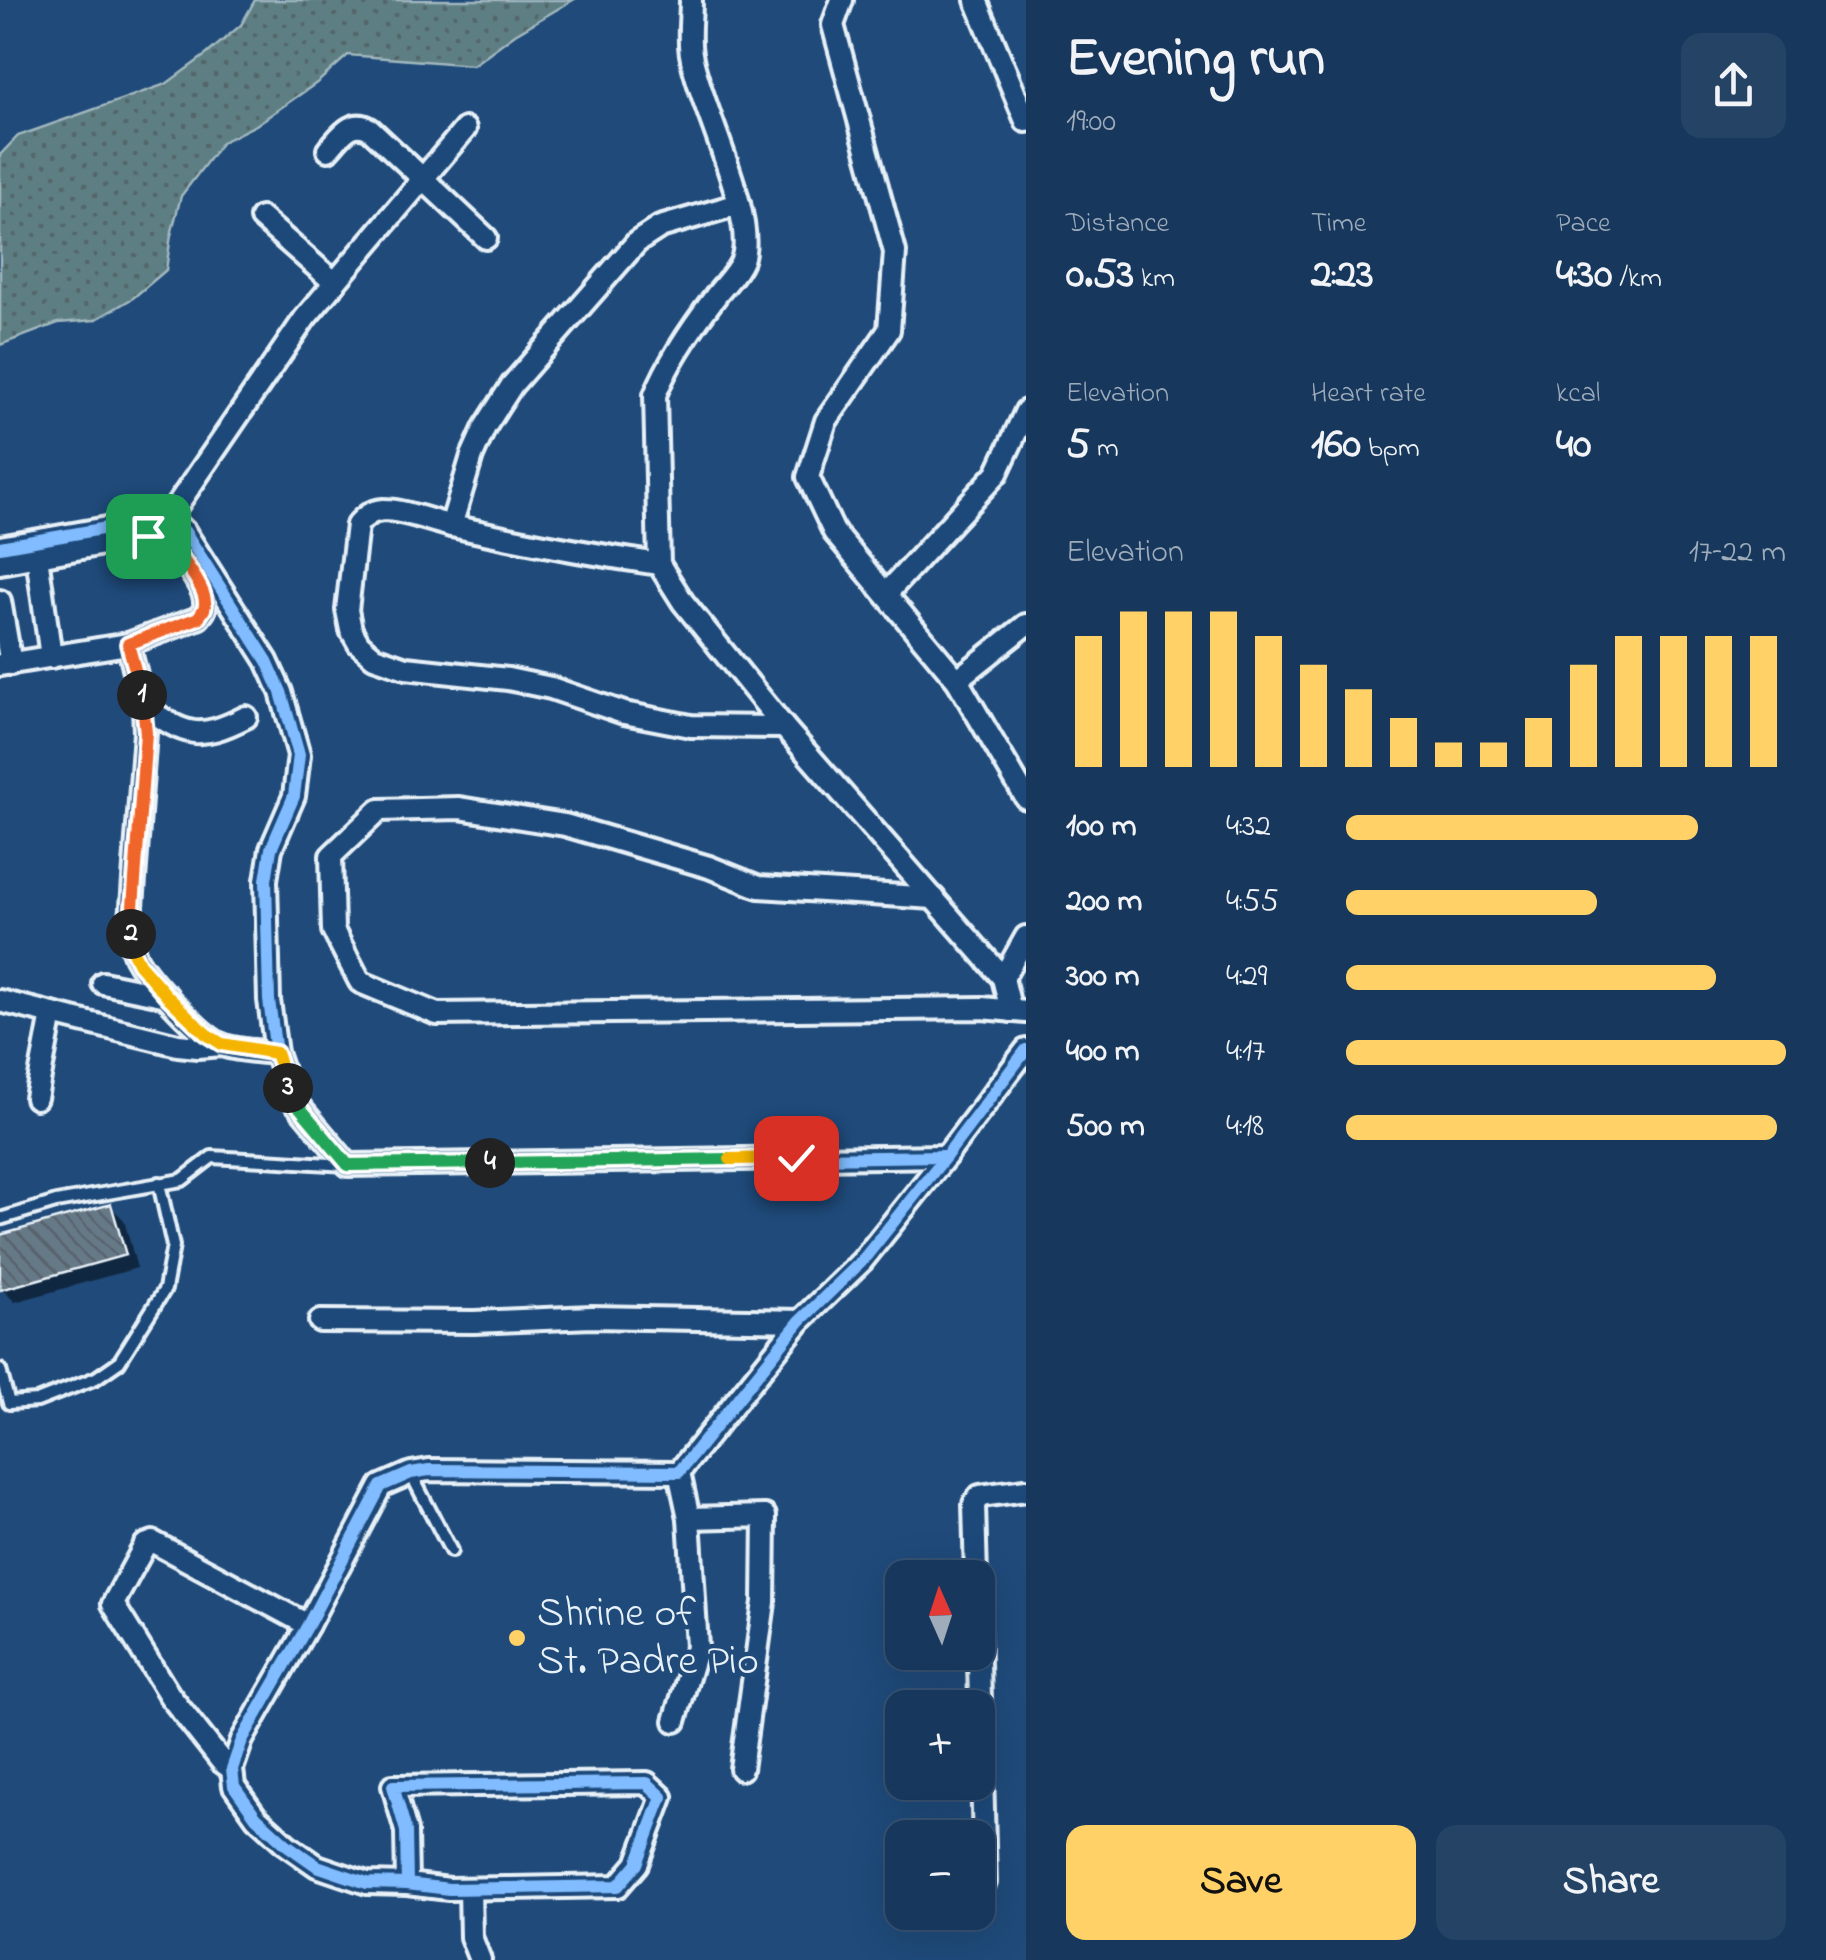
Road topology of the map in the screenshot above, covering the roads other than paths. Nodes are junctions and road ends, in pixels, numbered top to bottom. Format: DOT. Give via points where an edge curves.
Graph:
graph roads {
  1 [pos="691,0"];
  2 [pos="842,0"];
  3 [pos="976,0"];
  4 [pos="1026,121"];
  5 [pos="466,129"];
  6 [pos="328,150"];
  7 [pos="422,180"];
  8 [pos="740,204"];
  9 [pos="260,218"];
  10 [pos="486,238"];
  11 [pos="335,283"];
  12 [pos="1026,412"];
  13 [pos="169,518"];
  14 [pos="452,526"];
  15 [pos="0,548"];
  16 [pos="36,556"];
  17 [pos="0,563"];
  18 [pos="659,564"];
  19 [pos="886,594"];
  20 [pos="0,601"];
  21 [pos="1026,626"];
  22 [pos="128,644"];
  23 [pos="52,657"];
  24 [pos="6,665"];
  25 [pos="958,680"];
  26 [pos="144,706"];
  27 [pos="246,717"];
  28 [pos="784,727"];
  29 [pos="1026,798"];
  30 [pos="934,898"];
  31 [pos="1026,938"];
  32 [pos="1003,978"];
  33 [pos="103,983"];
  34 [pos="167,996"];
  35 [pos="0,1002"];
  36 [pos="1019,1012"];
  37 [pos="52,1014"];
  38 [pos="222,1044"];
  39 [pos="1026,1050"];
  40 [pos="276,1053"];
  41 [pos="36,1098"];
  42 [pos="946,1156"];
  43 [pos="348,1165"];
  44 [pos="159,1183"];
  45 [pos="0,1219"];
  46 [pos="320,1321"];
  47 [pos="800,1321"];
  48 [pos="0,1370"];
  49 [pos="679,1472"];
  50 [pos="410,1473"];
  51 [pos="1026,1490"];
  52 [pos="689,1518"];
  53 [pos="451,1551"];
  54 [pos="976,1560"];
  55 [pos="308,1625"];
  56 [pos="979,1670"];
  57 [pos="675,1720"];
  58 [pos="232,1769"];
  59 [pos="741,1769"];
  60 [pos="983,1820"];
  61 [pos="407,1884"];
  62 [pos="470,1889"];
  63 [pos="480,1960"];
  1 -- 8 [label="street" via="691,53"];
  2 -- 19 [label="street" via="833,25 895,252 889,330 826,421 808,477 834,532"];
  3 -- 4 [label="street"];
  5 -- 7 [label="street"];
  6 -- 7 [label="street" via="350,126 362,125"];
  7 -- 10 [label="street"];
  7 -- 11 [label="street"];
  8 -- 14 [label="street" via="660,226 637,242 499,404 472,456"];
  8 -- 18 [label="street" via="742,260 655,395"];
  9 -- 11 [label="street"];
  11 -- 13 [label="street"];
  12 -- 19 [label="street" via="997,473"];
  13 -- 15 [label="street"];
  13 -- 40 [label="street" via="185,532 267,661 298,756 294,796 271,849 266,880"];
  14 -- 18 [label="street"];
  14 -- 28 [label="street" via="389,510 367,514 357,525 347,610 359,644 374,657 406,668 537,685 691,726"];
  16 -- 17 [label="street"];
  16 -- 22 [label="street" via="148,536 169,540 202,590 203,611"];
  16 -- 23 [label="street"];
  18 -- 28 [label="street"];
  19 -- 25 [label="street"];
  20 -- 24 [label="street"];
  21 -- 25 [label="street"];
  22 -- 23 [label="street"];
  22 -- 26 [label="street"];
  23 -- 24 [label="street"];
  25 -- 29 [label="street"];
  26 -- 27 [label="street" via="188,732 222,729"];
  26 -- 34 [label="street" via="130,933 139,964"];
  28 -- 30 [label="street"];
  30 -- 32 [label="street"];
  30 -- 36 [label="street" via="759,887 565,825 458,808 379,810 332,856 334,930 360,982 437,1014"];
  31 -- 32 [label="street"];
  32 -- 36 [label="street"];
  33 -- 34 [label="street"];
  34 -- 38 [label="street"];
  35 -- 37 [label="street"];
  37 -- 38 [label="street" via="178,1045"];
  37 -- 41 [label="street"];
  38 -- 40 [label="street"];
  39 -- 42 [label="street"];
  40 -- 43 [label="street" via="291,1097"];
  42 -- 43 [label="street"];
  42 -- 47 [label="street" via="862,1261"];
  43 -- 44 [label="lane" via="212,1157 182,1180"];
  44 -- 45 [label="lane"];
  44 -- 48 [label="lane" via="173,1246 165,1289 119,1362 37,1401 9,1403"];
  46 -- 47 [label="street"];
  47 -- 49 [label="street"];
  49 -- 50 [label="street"];
  49 -- 52 [label="street"];
  50 -- 53 [label="lane"];
  50 -- 55 [label="street" via="381,1486"];
  51 -- 54 [label="street" via="980,1496 974,1504"];
  52 -- 57 [label="street" via="697,1647"];
  52 -- 59 [label="street" via="765,1516 764,1602"];
  55 -- 58 [label="street"];
  55 -- 58 [label="street" via="153,1542 145,1545 112,1604 170,1696"];
  56 -- 60 [label="street"];
  58 -- 61 [label="street" via="234,1786 256,1817 317,1866 367,1883"];
  61 -- 62 [label="street"];
  61 -- 62 [label="street" via="406,1830 394,1786 647,1782 662,1797 637,1864 618,1886"];
  62 -- 63 [label="street" via="471,1936"];
}
